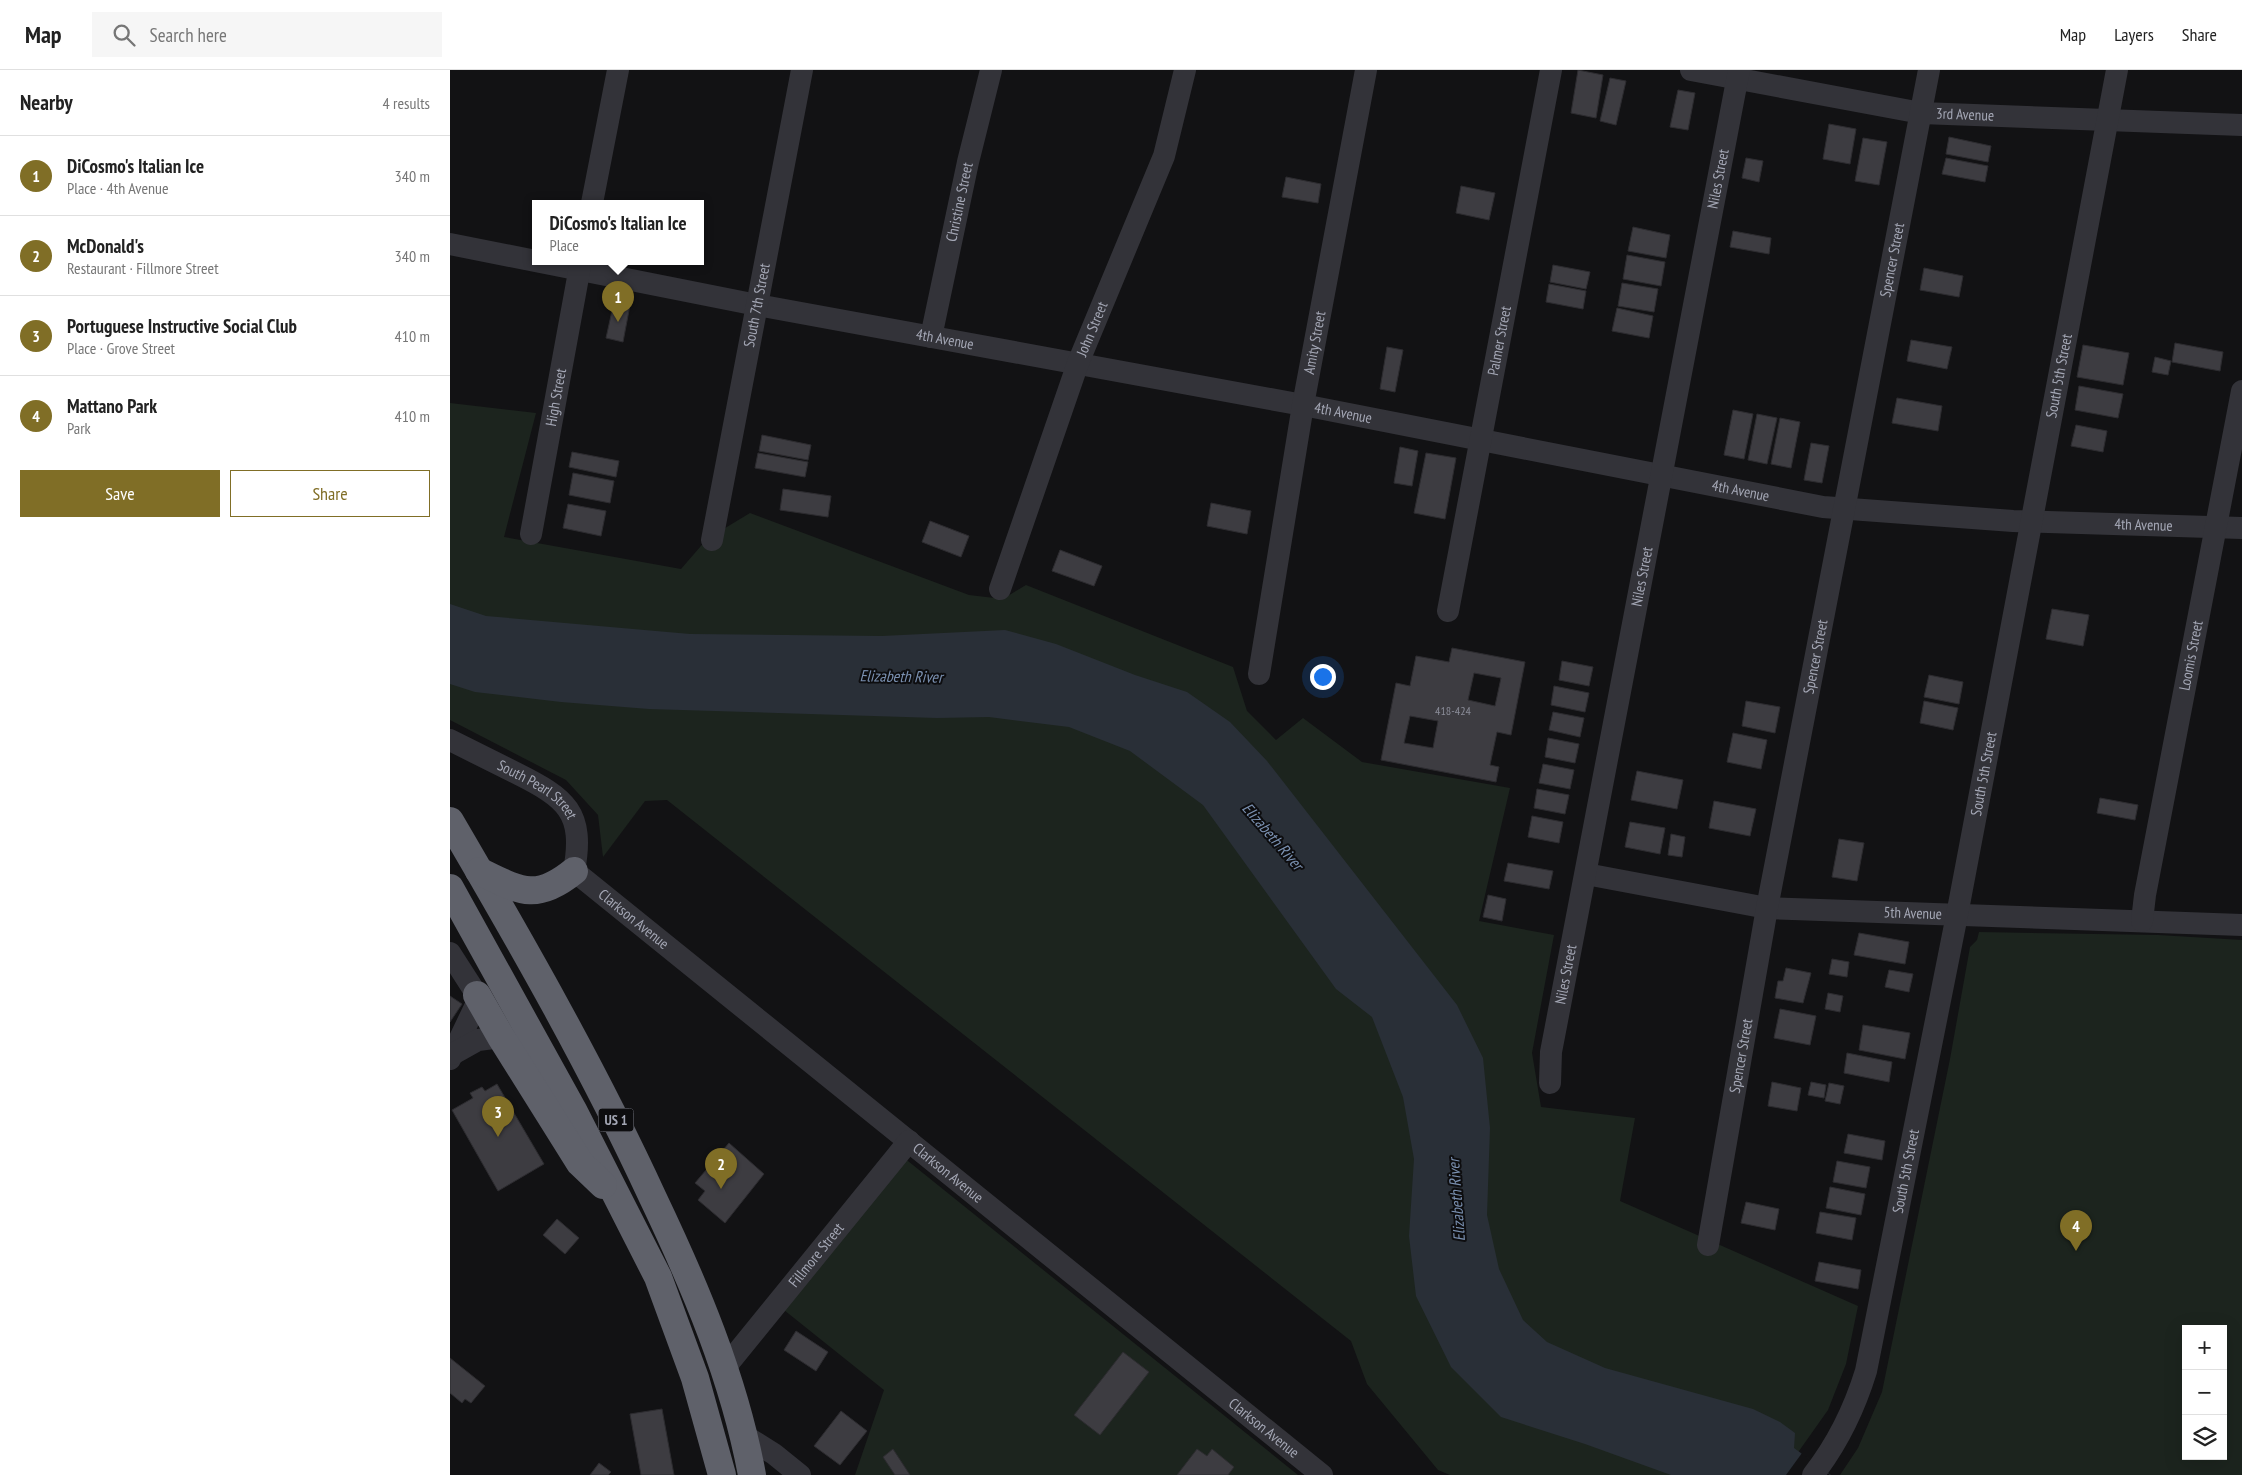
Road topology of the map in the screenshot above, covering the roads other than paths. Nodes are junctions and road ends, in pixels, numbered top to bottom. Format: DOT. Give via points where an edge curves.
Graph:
graph roads {
  1 [pos="618,70"];
  2 [pos="802,70"];
  3 [pos="991,70"];
  4 [pos="1185,70"];
  5 [pos="1366,70"];
  6 [pos="1551,70"];
  7 [pos="1692,70"];
  8 [pos="1929,70"];
  9 [pos="2117,70"];
  10 [pos="1739,74"];
  11 [pos="1921,113"];
  12 [pos="2108,119"];
  13 [pos="2242,125"];
  14 [pos="593,200"];
  15 [pos="450,244"];
  16 [pos="532,258"];
  17 [pos="580,266"];
  18 [pos="757,305"];
  19 [pos="931,337"];
  20 [pos="1078,363"];
  21 [pos="2242,391"];
  22 [pos="1303,405"];
  23 [pos="1481,441"];
  24 [pos="1661,476"];
  25 [pos="1843,510"];
  26 [pos="2031,522"];
  27 [pos="2216,527"];
  28 [pos="2242,528"];
  29 [pos="531,534"];
  30 [pos="712,540"];
  31 [pos="1000,589"];
  32 [pos="1448,611"];
  33 [pos="1259,674"];
  34 [pos="450,740"];
  35 [pos="450,821"];
  36 [pos="479,871"];
  37 [pos="574,871"];
  38 [pos="1586,874"];
  39 [pos="450,888"];
  40 [pos="1767,908"];
  41 [pos="1957,915"];
  42 [pos="2142,921"];
  43 [pos="2242,925"];
  44 [pos="450,953"];
  45 [pos="477,995"];
  46 [pos="501,1037"];
  47 [pos="451,1057"];
  48 [pos="1550,1083"];
  49 [pos="909,1141"];
  50 [pos="622,1202"];
  51 [pos="1708,1245"];
  52 [pos="724,1370"];
  53 [pos="745,1436"];
  54 [pos="1816,1471"];
  55 [pos="722,1475"];
  56 [pos="752,1475"];
  57 [pos="800,1475"];
  58 [pos="1322,1475"];
  1 -- 14 [label="street"];
  2 -- 18 [label="street, South 7th Street"];
  3 -- 19 [label="street, Christine Street"];
  4 -- 20 [label="street, John Street" via="1164,156"];
  5 -- 22 [label="street, Amity Street"];
  6 -- 23 [label="street, Palmer Street"];
  7 -- 10 [label="street, 3rd Avenue"];
  8 -- 11 [label="street, Spencer Street"];
  9 -- 12 [label="street, South 5th Street"];
  10 -- 11 [label="street, 3rd Avenue"];
  10 -- 24 [label="street, Niles Street"];
  11 -- 12 [label="street, 3rd Avenue"];
  11 -- 25 [label="street, Spencer Street"];
  12 -- 13 [label="street, 3rd Avenue"];
  12 -- 26 [label="street, South 5th Street"];
  15 -- 16 [label="street, 4th Avenue"];
  17 -- 18 [label="street, 4th Avenue"];
  17 -- 29 [label="street, High Street"];
  18 -- 19 [label="street, 4th Avenue"];
  18 -- 30 [label="street, South 7th Street"];
  19 -- 20 [label="street, 4th Avenue"];
  20 -- 22 [label="street, 4th Avenue"];
  20 -- 31 [label="street, John Street"];
  21 -- 27 [label="street, Loomis Street"];
  22 -- 23 [label="street, 4th Avenue"];
  22 -- 33 [label="street, Amity Street"];
  23 -- 24 [label="street, 4th Avenue"];
  23 -- 32 [label="street, Palmer Street"];
  24 -- 25 [label="street, 4th Avenue"];
  24 -- 38 [label="street, Niles Street"];
  25 -- 26 [label="street, 4th Avenue"];
  25 -- 40 [label="street, Spencer Street"];
  26 -- 27 [label="street, 4th Avenue"];
  26 -- 41 [label="street, South 5th Street"];
  27 -- 28 [label="street, 4th Avenue"];
  27 -- 42 [label="street, Loomis Street"];
  34 -- 37 [label="street, South Pearl Street" via="540,785 560,799 568,808 576,828 578,846"];
  35 -- 36 [label="highway, US 1"];
  36 -- 37 [label="highway" via="510,886 533,892 557,885"];
  36 -- 52 [label="highway, US 1" via="556,1004 624,1135 689,1273"];
  37 -- 49 [label="street, Clarkson Avenue"];
  38 -- 40 [label="street, 5th Avenue"];
  38 -- 48 [label="street, Niles Street" via="1551,1052"];
  39 -- 50 [label="highway, US 1"];
  40 -- 41 [label="street, 5th Avenue"];
  40 -- 51 [label="street, Spencer Street"];
  41 -- 42 [label="street, 5th Avenue"];
  41 -- 54 [label="street, South 5th Street" via="1866,1371 1852,1415"];
  42 -- 43 [label="street, 5th Avenue"];
  44 -- 45 [label="street"];
  45 -- 46 [label="highway"];
  45 -- 47 [label="street" via="476,1005"];
  46 -- 47 [label="street" via="478,1040"];
  46 -- 50 [label="highway" via="580,1162"];
  49 -- 52 [label="street, Fillmore Street"];
  49 -- 58 [label="street, Clarkson Avenue"];
  50 -- 55 [label="highway, US 1" via="658,1277 688,1360"];
  52 -- 53 [label="highway, US 1"];
  53 -- 56 [label="highway, US 1"];
  53 -- 57 [label="street"];
}
